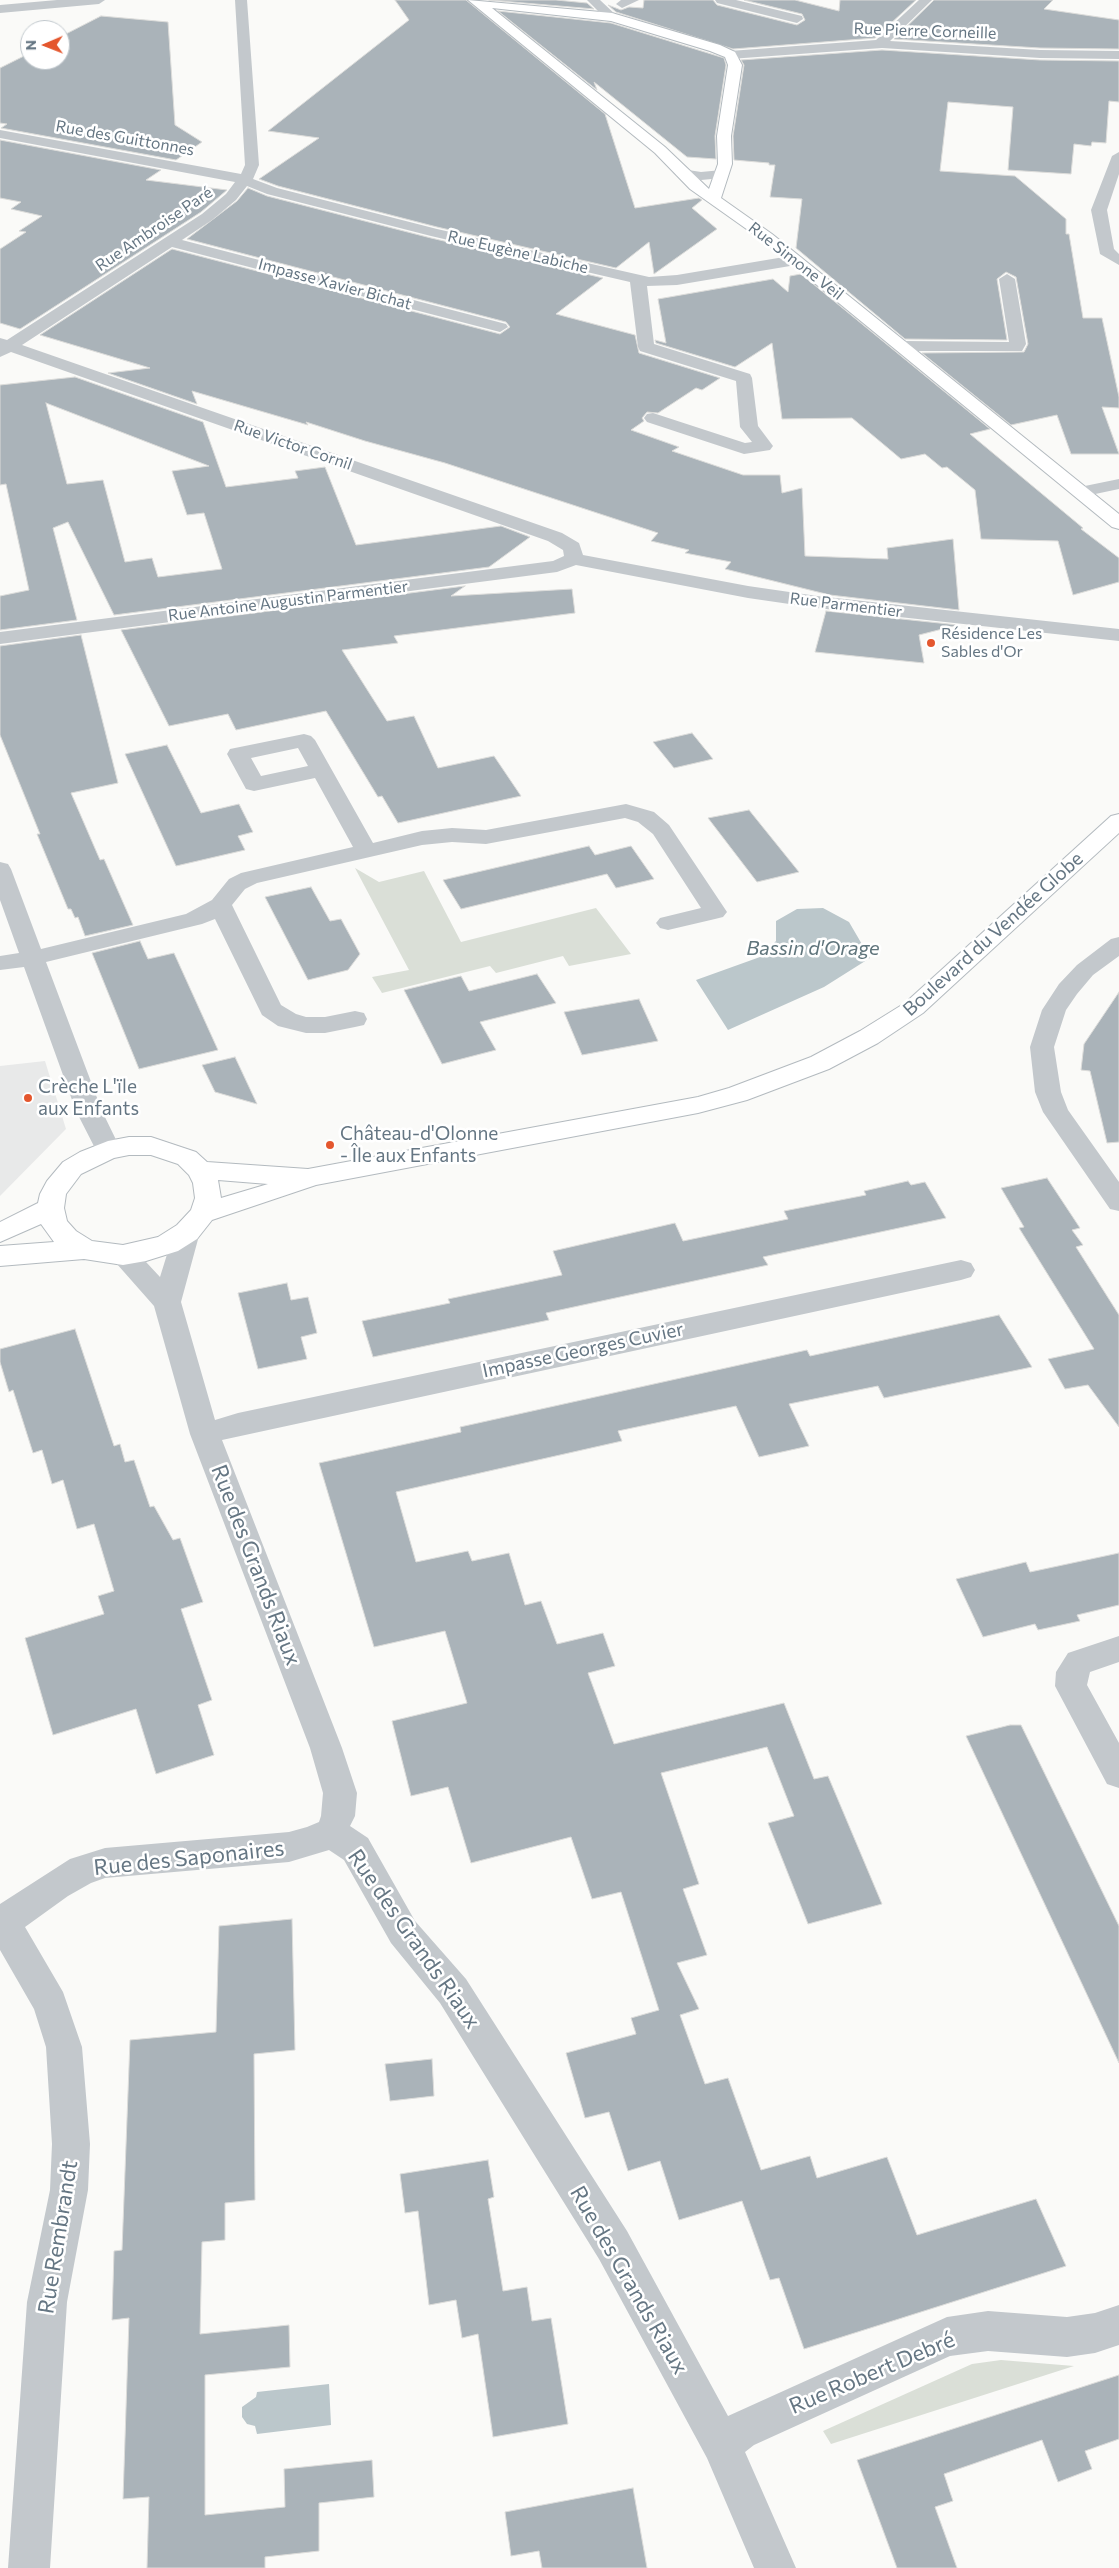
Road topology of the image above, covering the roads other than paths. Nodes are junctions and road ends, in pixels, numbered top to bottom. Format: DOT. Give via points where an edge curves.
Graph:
graph roads {
  1 [pos="99,0"];
  2 [pos="241,0"];
  3 [pos="721,0"];
  4 [pos="926,0"];
  5 [pos="593,1"];
  6 [pos="476,2"];
  7 [pos="0,9"];
  8 [pos="571,11"];
  9 [pos="612,17"];
  10 [pos="797,19"];
  11 [pos="882,44"];
  12 [pos="730,55"];
  13 [pos="1119,55"];
  14 [pos="0,134"];
  15 [pos="1119,156"];
  16 [pos="682,173"];
  17 [pos="722,174"];
  18 [pos="244,180"];
  19 [pos="714,198"];
  20 [pos="171,242"];
  21 [pos="796,260"];
  22 [pos="1119,260"];
  23 [pos="1007,279"];
  24 [pos="638,280"];
  25 [pos="500,327"];
  26 [pos="903,346"];
  27 [pos="3,347"];
  28 [pos="653,418"];
  29 [pos="1119,484"];
  30 [pos="1081,492"];
  31 [pos="1119,523"];
  32 [pos="574,559"];
  33 [pos="1119,635"];
  34 [pos="0,638"];
  35 [pos="321,770"];
  36 [pos="1119,821"];
  37 [pos="366,851"];
  38 [pos="0,869"];
  39 [pos="220,905"];
  40 [pos="668,923"];
  41 [pos="1119,944"];
  42 [pos="33,958"];
  43 [pos="0,963"];
  44 [pos="355,1019"];
  45 [pos="108,1150"];
  46 [pos="200,1170"];
  47 [pos="312,1177"];
  48 [pos="1119,1202"];
  49 [pos="50,1208"];
  50 [pos="195,1223"];
  51 [pos="0,1232"];
  52 [pos="84,1248"];
  53 [pos="123,1255"];
  54 [pos="0,1256"];
  55 [pos="961,1270"];
  56 [pos="167,1302"];
  57 [pos="205,1434"];
  58 [pos="1119,1649"];
  59 [pos="1119,1774"];
  60 [pos="331,1832"];
  61 [pos="0,1923"];
  62 [pos="1119,2324"];
  63 [pos="721,2444"];
  64 [pos="29,2568"];
  65 [pos="775,2568"];
  1 -- 7 [label="street"];
  2 -- 18 [label="street, Rue Ambroise Paré" via="252,165"];
  3 -- 10 [label="street"];
  4 -- 11 [label="street"];
  5 -- 8 [label="street"];
  5 -- 9 [label="street"];
  6 -- 8 [label="main road"];
  6 -- 16 [label="main road, Rue Simone Veil" via="646,138"];
  8 -- 9 [label="main road"];
  9 -- 12 [label="main road"];
  11 -- 12 [label="street, Rue Pierre Corneille"];
  11 -- 13 [label="street, Rue Pierre Corneille" via="1040,54"];
  12 -- 17 [label="main road" via="735,65 724,136"];
  14 -- 18 [label="street, Rue des Guittonnes"];
  15 -- 22 [label="street" via="1099,210 1106,249 1108,254"];
  16 -- 17 [label="street" via="701,176"];
  16 -- 19 [label="main road, Rue Simone Veil"];
  17 -- 19 [label="main road"];
  18 -- 20 [label="street, Rue Ambroise Paré" via="232,197"];
  18 -- 24 [label="street, Rue Eugène Labiche" via="272,191 436,233"];
  19 -- 21 [label="main road, Rue Simone Veil"];
  20 -- 25 [label="street, Impasse Xavier Bichat"];
  20 -- 27 [label="street, Rue Ambroise Paré"];
  21 -- 24 [label="street, Rue Eugène Labiche" via="677,280"];
  21 -- 26 [label="main road, Rue Simone Veil"];
  23 -- 26 [label="street" via="1016,347"];
  24 -- 28 [label="street" via="646,346 744,378 749,427 764,446 744,449"];
  26 -- 30 [label="main road, Rue Simone Veil"];
  27 -- 32 [label="street, Rue Victor Cornil" via="555,537 572,547"];
  29 -- 30 [label="street"];
  30 -- 31 [label="main road, Rue Simone Veil"];
  32 -- 33 [label="street, Rue Parmentier" via="748,592"];
  32 -- 34 [label="street, Rue Antoine Augustin Parmentier" via="548,567"];
  35 -- 37 [label="street"];
  36 -- 47 [label="main road, Boulevard du Vendée Globe" via="914,1008 820,1063 738,1094 656,1115"];
  37 -- 39 [label="street" via="249,878 230,890"];
  37 -- 40 [label="street" via="422,838 452,835 486,837 626,811 646,817 661,830 715,912"];
  38 -- 42 [label="street"];
  39 -- 42 [label="street" via="194,918"];
  39 -- 44 [label="street" via="272,1010 286,1020 306,1025"];
  41 -- 48 [label="street" via="1085,970 1068,989 1054,1010 1042,1047 1048,1092 1056,1112"];
  42 -- 43 [label="street"];
  42 -- 45 [label="street" via="90,1111"];
  45 -- 46 [label="main road" via="151,1146 170,1150 187,1158"];
  45 -- 49 [label="main road" via="72,1168 60,1181"];
  46 -- 47 [label="main road, Boulevard du Vendée Globe"];
  46 -- 50 [label="main road" via="208,1198"];
  47 -- 50 [label="main road, Boulevard du Vendée Globe"];
  49 -- 51 [label="main road"];
  49 -- 52 [label="main road" via="54,1224 66,1238"];
  50 -- 53 [label="main road" via="168,1244 146,1252"];
  50 -- 56 [label="street"];
  52 -- 53 [label="main road"];
  52 -- 54 [label="main road"];
  53 -- 56 [label="street, Rue des Grands Riaux"];
  55 -- 57 [label="street, Impasse Georges Cuvier" via="238,1424"];
  56 -- 57 [label="street, Rue des Grands Riaux"];
  57 -- 60 [label="street, Rue des Grands Riaux" via="326,1748 340,1793 338,1816"];
  58 -- 59 [label="street" via="1079,1662 1072,1672 1071,1686"];
  60 -- 61 [label="street, Rue des Saponaires" via="289,1848 105,1863 82,1870"];
  60 -- 63 [label="street, Rue des Grands Riaux" via="356,1849 403,1932 453,1991 613,2245"];
  61 -- 64 [label="street, Rue Rembrandt" via="21,1950 50,2004 64,2047 71,2135 69,2190 47,2302"];
  62 -- 63 [label="street, Rue Robert Debré" via="1095,2333 1067,2337 988,2331 947,2337 740,2431"];
  63 -- 65 [label="street, Rue des Grands Riaux"];
}
